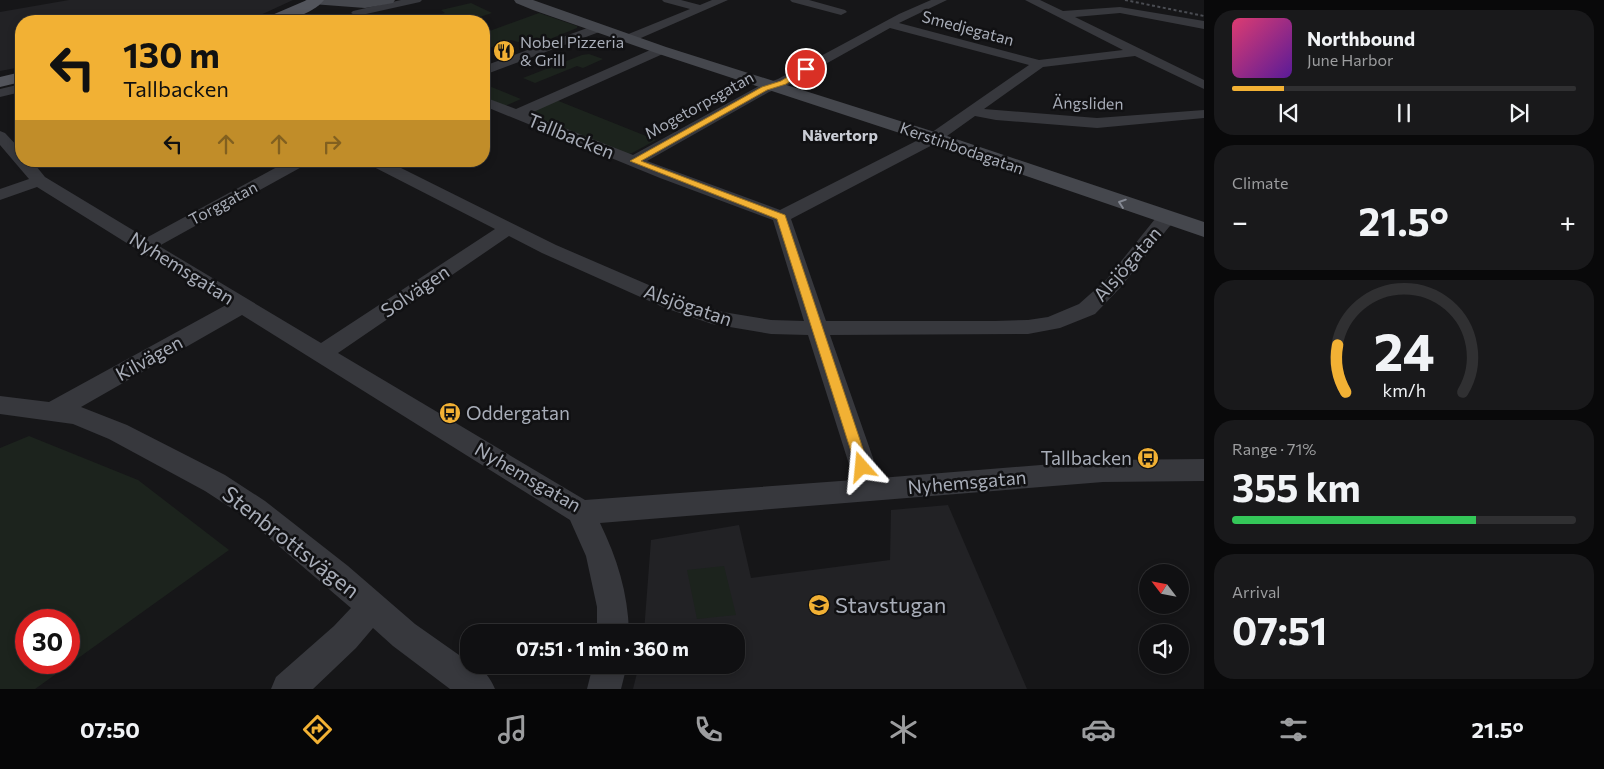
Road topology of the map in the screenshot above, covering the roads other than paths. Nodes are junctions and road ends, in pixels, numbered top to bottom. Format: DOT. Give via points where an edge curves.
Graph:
graph roads {
  1 [pos="312,0"];
  2 [pos="388,0"];
  3 [pos="416,0"];
  4 [pos="521,0"];
  5 [pos="668,0"];
  6 [pos="722,0"];
  7 [pos="796,0"];
  8 [pos="941,0"];
  9 [pos="1031,0"];
  10 [pos="360,6"];
  11 [pos="701,9"];
  12 [pos="841,12"];
  13 [pos="274,15"];
  14 [pos="282,15"];
  15 [pos="369,15"];
  16 [pos="1061,15"];
  17 [pos="888,24"];
  18 [pos="1204,25"];
  19 [pos="598,28"];
  20 [pos="630,38"];
  21 [pos="660,50"];
  22 [pos="1136,52"];
  23 [pos="1039,64"];
  24 [pos="490,66"];
  25 [pos="15,78"];
  26 [pos="0,82"];
  27 [pos="773,85"];
  28 [pos="1204,85"];
  29 [pos="15,89"];
  30 [pos="0,93"];
  31 [pos="490,103"];
  32 [pos="972,111"];
  33 [pos="516,114"];
  34 [pos="1204,114"];
  35 [pos="0,136"];
  36 [pos="934,138"];
  37 [pos="15,152"];
  38 [pos="635,161"];
  39 [pos="28,167"];
  40 [pos="290,167"];
  41 [pos="386,167"];
  42 [pos="39,181"];
  43 [pos="0,195"];
  44 [pos="781,217"];
  45 [pos="1168,219"];
  46 [pos="507,228"];
  47 [pos="1204,230"];
  48 [pos="146,245"];
  49 [pos="243,306"];
  50 [pos="816,327"];
  51 [pos="322,352"];
  52 [pos="0,405"];
  53 [pos="54,411"];
  54 [pos="1204,470"];
  55 [pos="872,490"];
  56 [pos="580,512"];
  57 [pos="372,606"];
  58 [pos="613,624"];
  59 [pos="608,674"];
  60 [pos="288,689"];
  61 [pos="478,689"];
  62 [pos="604,689"];
  1 -- 10 [label="street"];
  1 -- 13 [label="main road"];
  1 -- 14 [label="main road"];
  2 -- 10 [label="street"];
  3 -- 10 [label="street"];
  4 -- 19 [label="street, Kerstinbodagatan"];
  5 -- 11 [label="street"];
  6 -- 11 [label="street"];
  7 -- 12 [label="street"];
  8 -- 17 [label="street, Mogetorpsgatan"];
  9 -- 16 [label="street"];
  10 -- 15 [label="street"];
  11 -- 20 [label="street"];
  16 -- 18 [label="street" via="1120,10"];
  16 -- 22 [label="street"];
  17 -- 23 [label="street, Smedjegatan"];
  17 -- 27 [label="street, Mogetorpsgatan"];
  19 -- 20 [label="street, Kerstinbodagatan"];
  19 -- 24 [label="street"];
  20 -- 21 [label="street, Kerstinbodagatan"];
  21 -- 27 [label="street, Kerstinbodagatan"];
  21 -- 33 [label="street"];
  22 -- 23 [label="street"];
  22 -- 28 [label="street"];
  23 -- 32 [label="street"];
  25 -- 26 [label="main road"];
  27 -- 36 [label="street, Kerstinbodagatan"];
  27 -- 38 [label="street, Mogetorpsgatan"];
  29 -- 30 [label="street"];
  31 -- 33 [label="street, Tallbacken"];
  32 -- 34 [label="street, Ängsliden" via="996,116 1098,123"];
  32 -- 36 [label="street"];
  33 -- 38 [label="street, Tallbacken"];
  35 -- 37 [label="street, Nyhemsgatan"];
  36 -- 44 [label="street"];
  45 -- 36 [label="street, Kerstinbodagatan, one-way"];
  38 -- 44 [label="street, Tallbacken"];
  39 -- 42 [label="street, Nyhemsgatan"];
  40 -- 48 [label="street, Torggatan"];
  41 -- 46 [label="street, Alsjögatan"];
  42 -- 43 [label="street"];
  42 -- 48 [label="street, Nyhemsgatan"];
  44 -- 50 [label="street"];
  45 -- 47 [label="street, Kerstinbodagatan"];
  45 -- 50 [label="street, Alsjögatan" via="1113,284 1087,309 1052,322 994,328"];
  46 -- 50 [label="street, Alsjögatan" via="697,312 741,324"];
  46 -- 51 [label="street, Solvägen"];
  48 -- 49 [label="street, Nyhemsgatan"];
  49 -- 51 [label="street, Nyhemsgatan"];
  49 -- 53 [label="street, Kilvägen"];
  50 -- 55 [label="street"];
  51 -- 56 [label="street, Nyhemsgatan"];
  52 -- 53 [label="street, Stenbrottsvägen"];
  53 -- 57 [label="street, Stenbrottsvägen" via="77,415 118,432 215,483 255,509"];
  54 -- 55 [label="street, Nyhemsgatan" via="1103,471"];
  55 -- 56 [label="street, Nyhemsgatan"];
  56 -- 58 [label="street" via="601,556 613,607"];
  57 -- 60 [label="street" via="345,637"];
  57 -- 61 [label="street, Stenbrottsvägen" via="404,635"];
  59 -- 62 [label="street"];
}
